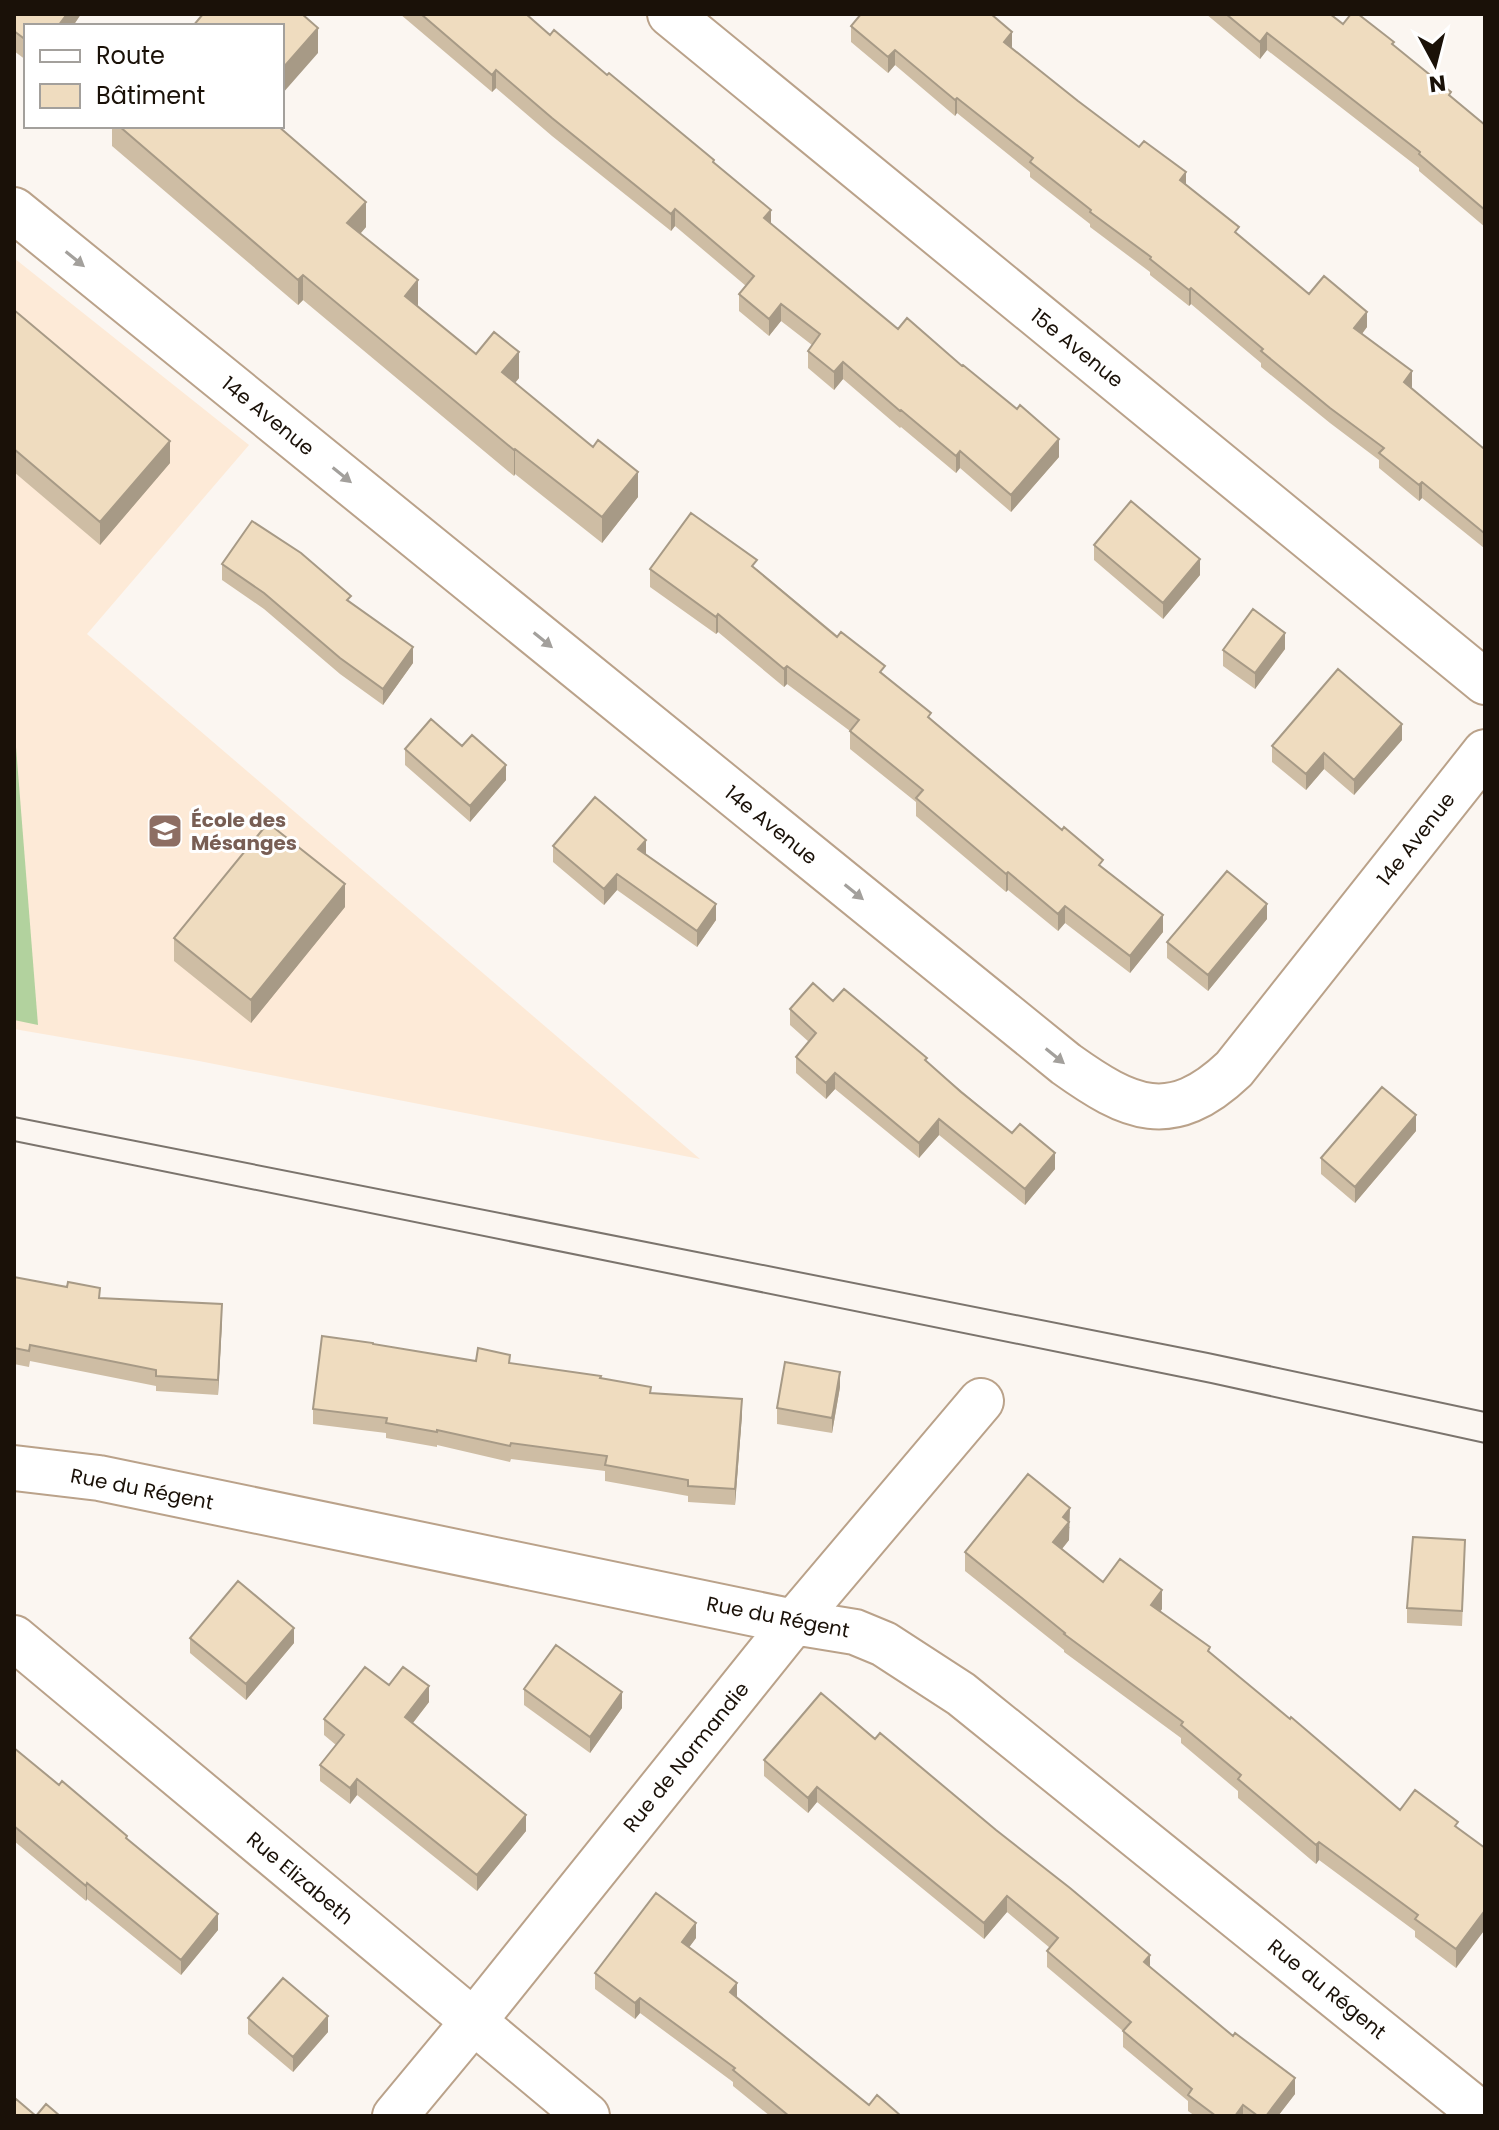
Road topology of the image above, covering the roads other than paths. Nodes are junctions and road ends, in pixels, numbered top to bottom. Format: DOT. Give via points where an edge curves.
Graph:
graph roads {
  1 [pos="670,14"];
  2 [pos="14,210"];
  3 [pos="1485,682"];
  4 [pos="1485,752"];
  5 [pos="981,1401"];
  6 [pos="14,1468"];
  7 [pos="794,1622"];
  8 [pos="14,1638"];
  9 [pos="473,2022"];
  10 [pos="395,2116"];
  11 [pos="587,2116"];
  12 [pos="1484,2116"];
  1 -- 3 [label="street, 15e Avenue"];
  2 -- 4 [label="street, 14e Avenue, one-way" via="1066,1064 1129,1103 1159,1107 1187,1102 1234,1069"];
  5 -- 7 [label="street, Rue de Normandie"];
  6 -- 7 [label="street, Rue du Régent" via="99,1478"];
  7 -- 9 [label="street, Rue de Normandie"];
  7 -- 12 [label="street, Rue du Régent" via="855,1632 884,1644 961,1694"];
  8 -- 9 [label="street, Rue Elizabeth"];
  9 -- 10 [label="street, Rue de Normandie"];
  9 -- 11 [label="street, Rue Elizabeth"];
}
